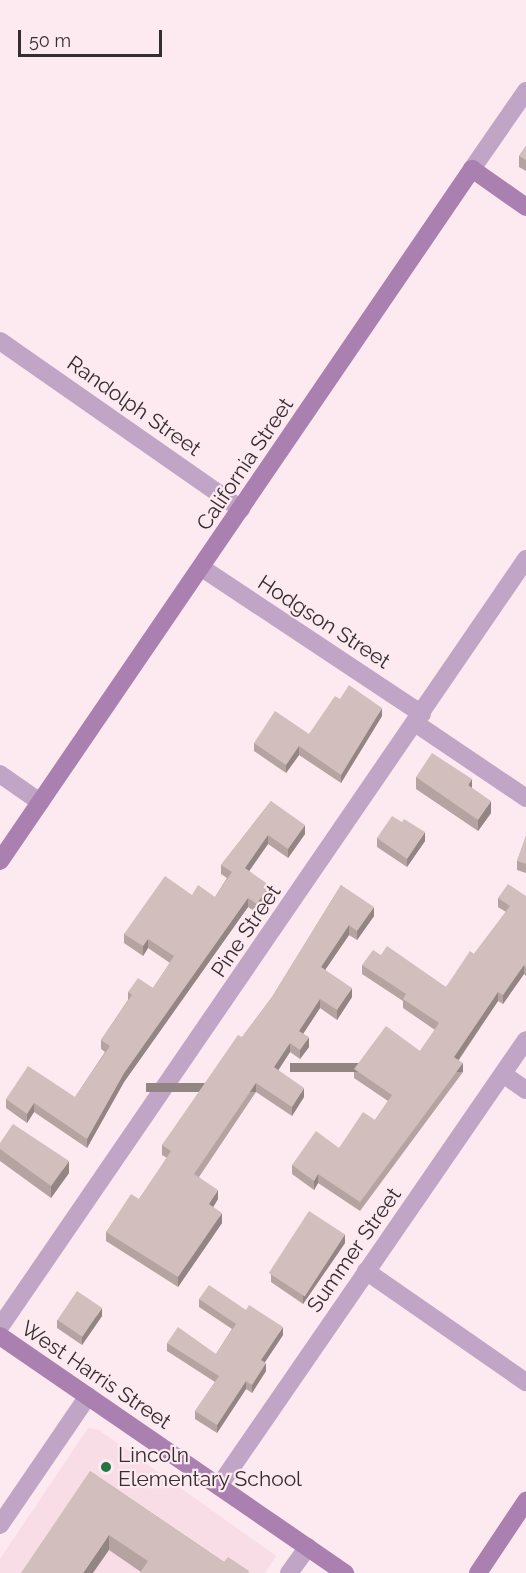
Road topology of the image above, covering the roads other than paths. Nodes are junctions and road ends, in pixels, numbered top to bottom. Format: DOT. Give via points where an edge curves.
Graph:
graph roads {
  1 [pos="526,91"];
  2 [pos="472,169"];
  3 [pos="526,207"];
  4 [pos="0,341"];
  5 [pos="241,509"];
  6 [pos="526,559"];
  7 [pos="202,568"];
  8 [pos="419,718"];
  9 [pos="0,774"];
  10 [pos="526,798"];
  11 [pos="40,802"];
  12 [pos="0,861"];
  13 [pos="526,1040"];
  14 [pos="503,1074"];
  15 [pos="526,1090"];
  16 [pos="366,1272"];
  17 [pos="0,1327"];
  18 [pos="0,1336"];
  19 [pos="526,1382"];
  20 [pos="88,1396"];
  21 [pos="219,1486"];
  22 [pos="526,1501"];
  23 [pos="0,1525"];
  24 [pos="308,1546"];
  25 [pos="289,1573"];
  26 [pos="345,1573"];
  27 [pos="478,1573"];
  1 -- 2 [label="street, California Street"];
  2 -- 3 [label="street"];
  2 -- 5 [label="street, California Street"];
  4 -- 5 [label="street, Randolph Street"];
  5 -- 7 [label="street, California Street"];
  6 -- 8 [label="street, Pine Street"];
  7 -- 8 [label="street, Hodgson Street"];
  7 -- 11 [label="street, California Street"];
  8 -- 10 [label="street, Hodgson Street"];
  8 -- 17 [label="street, Pine Street"];
  9 -- 11 [label="street"];
  11 -- 12 [label="street, California Street"];
  13 -- 14 [label="street, Summer Street"];
  14 -- 15 [label="street"];
  14 -- 16 [label="street, Summer Street"];
  16 -- 19 [label="street"];
  16 -- 21 [label="street, Summer Street"];
  18 -- 20 [label="street, West Harris Street"];
  20 -- 21 [label="street, West Harris Street"];
  20 -- 23 [label="street"];
  21 -- 24 [label="street, West Harris Street"];
  22 -- 27 [label="street"];
  24 -- 25 [label="street"];
  24 -- 26 [label="street, West Harris Street"];
}
